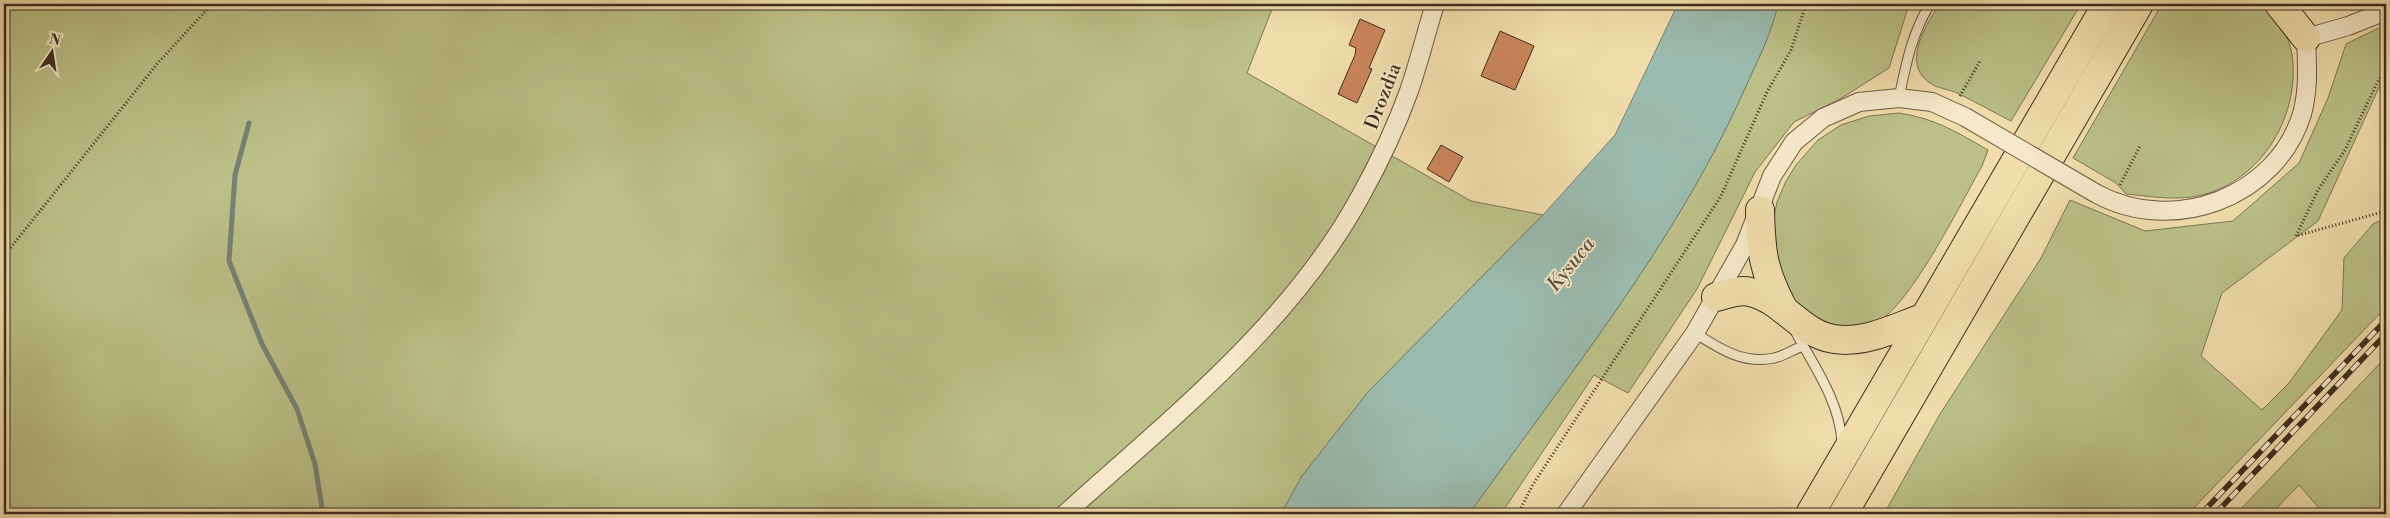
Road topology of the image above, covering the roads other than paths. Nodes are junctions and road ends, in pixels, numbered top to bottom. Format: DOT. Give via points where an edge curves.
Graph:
graph roads {
  1 [pos="1435,4"];
  2 [pos="1930,4"];
  3 [pos="2107,4"];
  4 [pos="2139,4"];
  5 [pos="2279,4"];
  6 [pos="2292,4"];
  7 [pos="2386,12"];
  8 [pos="2306,38"];
  9 [pos="1899,98"];
  10 [pos="1760,210"];
  11 [pos="1716,297"];
  12 [pos="1785,312"];
  13 [pos="1923,318"];
  14 [pos="1695,333"];
  15 [pos="1803,346"];
  16 [pos="1843,458"];
  17 [pos="1065,514"];
  18 [pos="1566,514"];
  19 [pos="1810,514"];
  20 [pos="1843,514"];
  1 -- 17 [label="street, Drozdia" via="1409,91 1379,161 1359,199 1320,258 1247,346"];
  2 -- 9 [label="lane" via="1911,44"];
  3 -- 13 [label="main road"];
  4 -- 20 [label="main road"];
  5 -- 8 [label="main road"];
  6 -- 8 [label="main road"];
  7 -- 8 [label="street"];
  8 -- 9 [label="street, bridge" via="2308,83 2302,113 2292,138 2268,171 2241,192 2214,204 2185,210 2115,204 1965,117 1932,102"];
  9 -- 10 [label="street" via="1859,102 1822,118 1790,149 1772,176"];
  10 -- 11 [label="street"];
  10 -- 12 [label="main road" via="1763,259 1769,283"];
  11 -- 12 [label="main road" via="1736,291 1750,292"];
  11 -- 14 [label="street"];
  12 -- 13 [label="main road" via="1809,331 1833,339 1874,335"];
  12 -- 15 [label="lane"];
  13 -- 16 [label="main road"];
  14 -- 15 [label="lane" via="1725,352 1749,359 1774,358"];
  14 -- 18 [label="street"];
  15 -- 16 [label="lane" via="1835,406 1842,430"];
  16 -- 19 [label="main road"];
}
